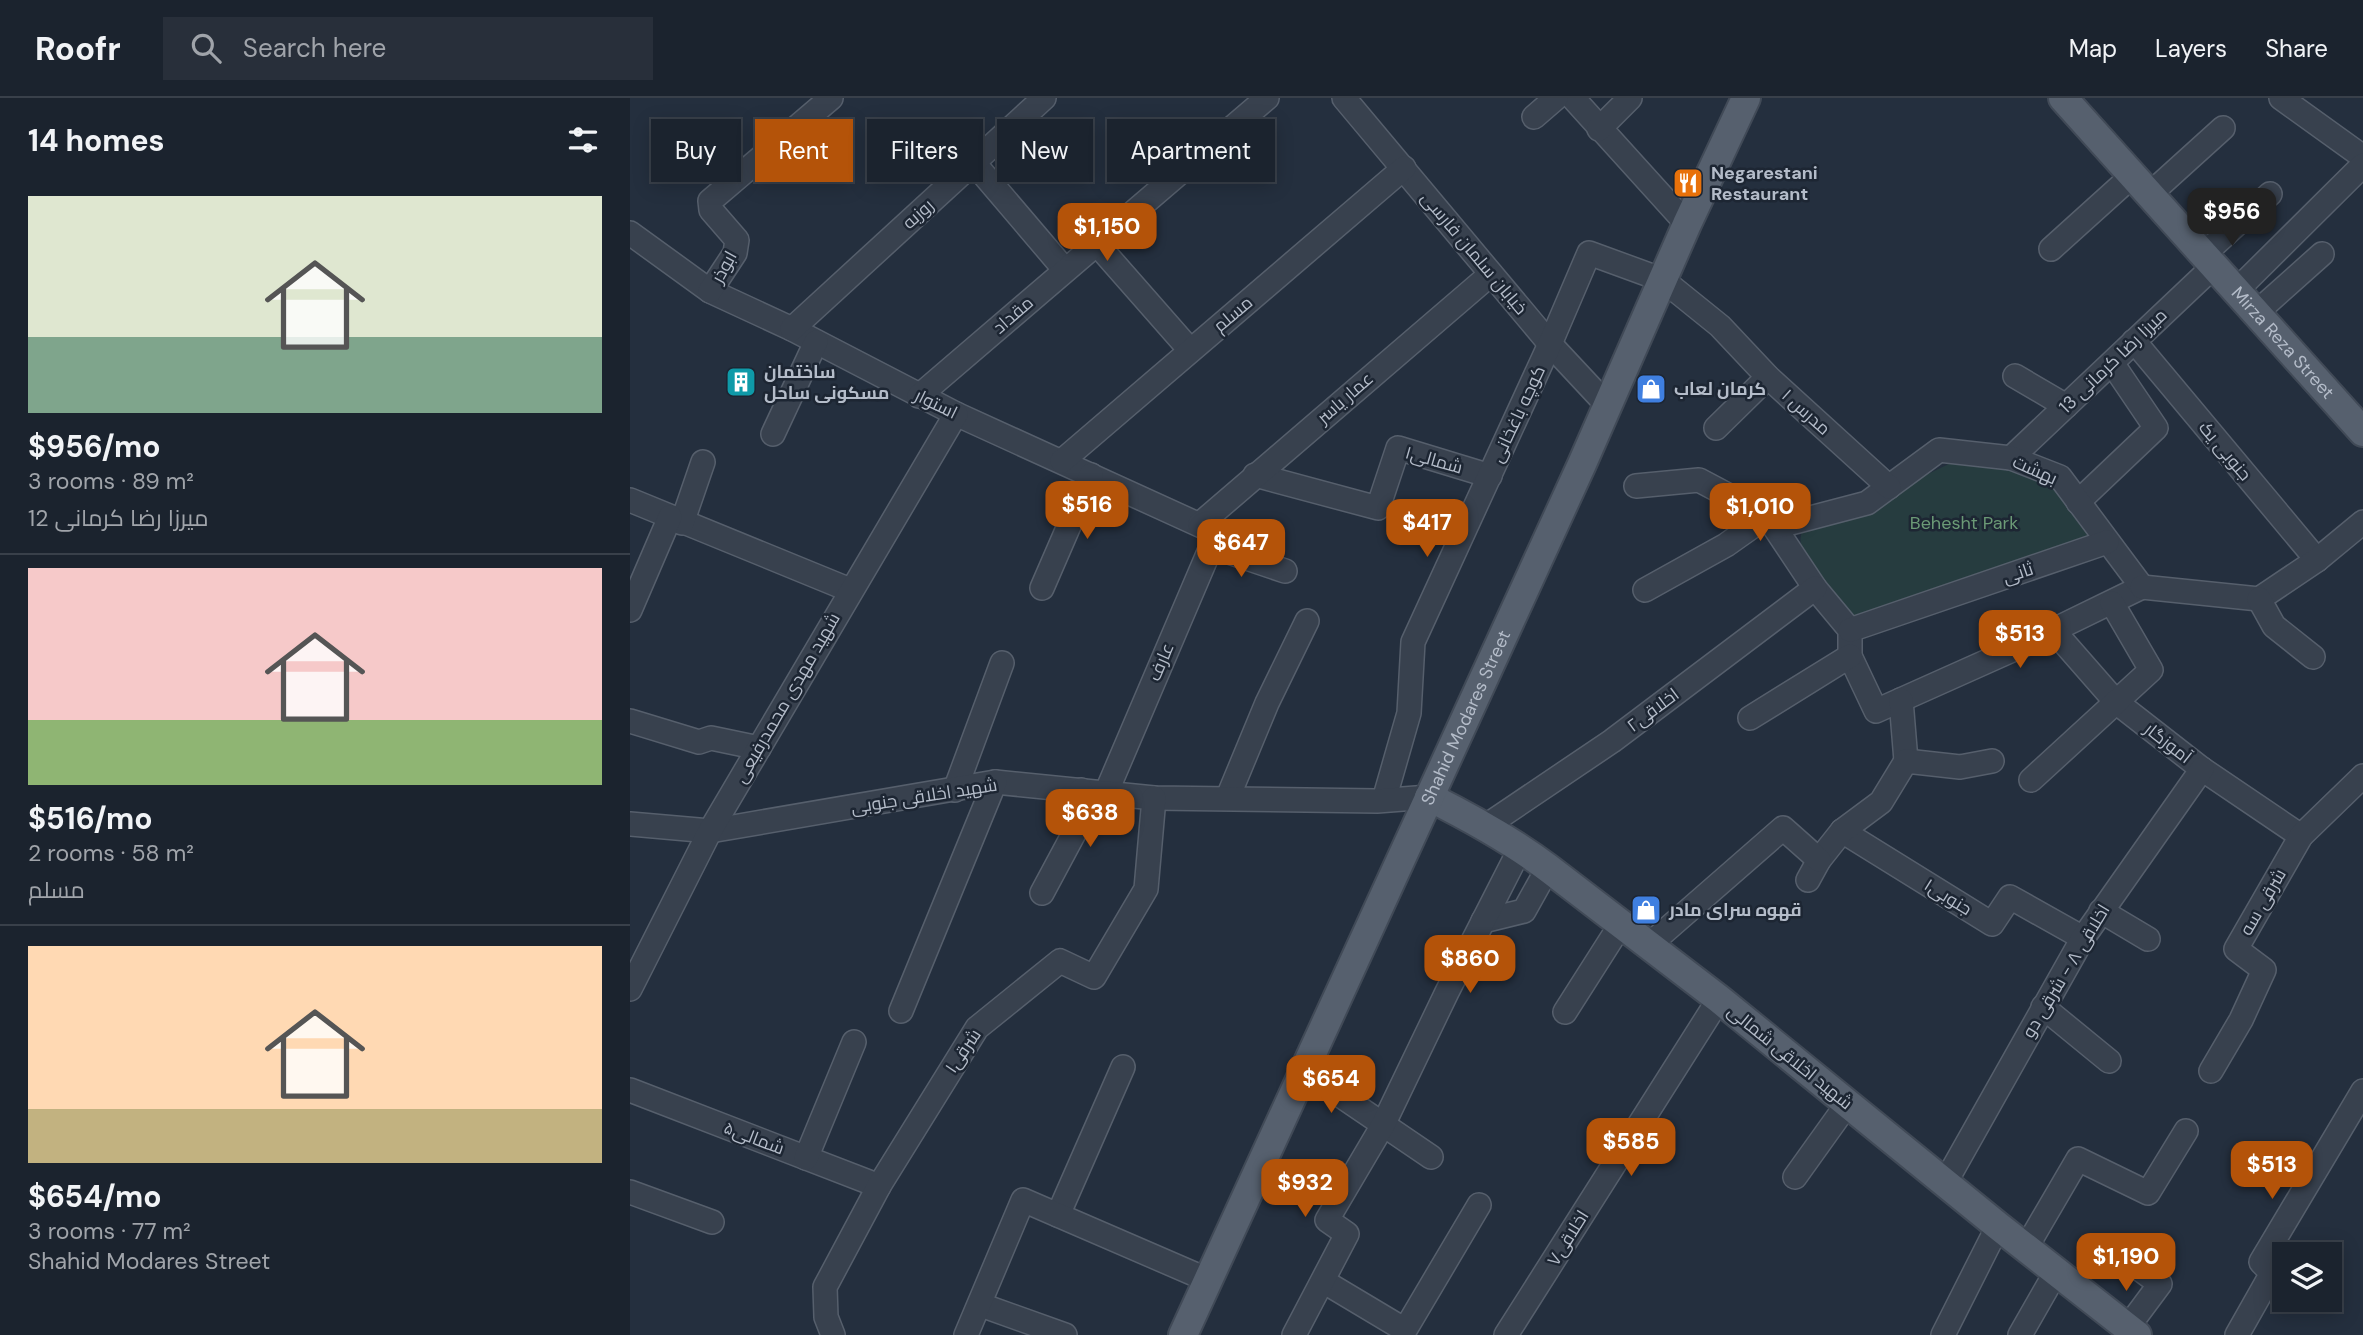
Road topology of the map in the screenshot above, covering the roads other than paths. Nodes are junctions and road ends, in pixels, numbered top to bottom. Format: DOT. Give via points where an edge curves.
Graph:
graph roads {
  1 [pos="831,98"];
  2 [pos="1267,98"];
  3 [pos="1344,98"];
  4 [pos="1556,98"];
  5 [pos="1573,98"];
  6 [pos="1630,98"];
  7 [pos="1746,98"];
  8 [pos="2063,98"];
  9 [pos="2281,98"];
  10 [pos="1038,100"];
  11 [pos="1534,117"];
  12 [pos="2223,128"];
  13 [pos="1599,129"];
  14 [pos="983,154"];
  15 [pos="2363,157"];
  16 [pos="2363,165"];
  17 [pos="1404,168"];
  18 [pos="983,174"];
  19 [pos="953,182"];
  20 [pos="2141,184"];
  21 [pos="2270,194"];
  22 [pos="1687,223"];
  23 [pos="630,233"];
  24 [pos="1096,243"];
  25 [pos="2050,249"];
  26 [pos="2322,254"];
  27 [pos="2209,259"];
  28 [pos="1065,270"];
  29 [pos="1491,274"];
  30 [pos="1663,280"];
  31 [pos="2237,290"];
  32 [pos="710,292"];
  33 [pos="2257,312"];
  34 [pos="792,329"];
  35 [pos="2134,341"];
  36 [pos="816,342"];
  37 [pos="1550,344"];
  38 [pos="1190,350"];
  39 [pos="2112,363"];
  40 [pos="2015,376"];
  41 [pos="1768,377"];
  42 [pos="919,396"];
  43 [pos="1607,405"];
  44 [pos="2066,406"];
  45 [pos="956,414"];
  46 [pos="1716,428"];
  47 [pos="2363,432"];
  48 [pos="773,434"];
  49 [pos="2011,458"];
  50 [pos="1062,461"];
  51 [pos="703,462"];
  52 [pos="1091,475"];
  53 [pos="1255,475"];
  54 [pos="1490,476"];
  55 [pos="1636,486"];
  56 [pos="1889,487"];
  57 [pos="630,499"];
  58 [pos="2078,502"];
  59 [pos="676,520"];
  60 [pos="1771,522"];
  61 [pos="2363,522"];
  62 [pos="1209,534"];
  63 [pos="2107,542"];
  64 [pos="2316,560"];
  65 [pos="1285,571"];
  66 [pos="2142,587"];
  67 [pos="1815,588"];
  68 [pos="1042,589"];
  69 [pos="850,590"];
  70 [pos="1645,590"];
  71 [pos="2259,599"];
  72 [pos="2112,603"];
  73 [pos="630,610"];
  74 [pos="1307,621"];
  75 [pos="1850,630"];
  76 [pos="2053,630"];
  77 [pos="1850,656"];
  78 [pos="2313,657"];
  79 [pos="1002,663"];
  80 [pos="1901,700"];
  81 [pos="2116,702"];
  82 [pos="1750,718"];
  83 [pos="630,720"];
  84 [pos="759,748"];
  85 [pos="1906,761"];
  86 [pos="1992,761"];
  87 [pos="2202,769"];
  88 [pos="2363,776"];
  89 [pos="2031,780"];
  90 [pos="995,782"];
  91 [pos="955,790"];
  92 [pos="1081,790"];
  93 [pos="1106,793"];
  94 [pos="1154,797"];
  95 [pos="1228,797"];
  96 [pos="1429,797"];
  97 [pos="1384,800"];
  98 [pos="630,824"];
  99 [pos="1486,826"];
  100 [pos="710,831"];
  101 [pos="1842,831"];
  102 [pos="2301,836"];
  103 [pos="1521,847"];
  104 [pos="1819,860"];
  105 [pos="1548,868"];
  106 [pos="1808,880"];
  107 [pos="1042,892"];
  108 [pos="2101,911"];
  109 [pos="1483,921"];
  110 [pos="1621,924"];
  111 [pos="2082,938"];
  112 [pos="2148,939"];
  113 [pos="1649,945"];
  114 [pos="630,989"];
  115 [pos="1719,999"];
  116 [pos="2043,1007"];
  117 [pos="901,1012"];
  118 [pos="1565,1012"];
  119 [pos="854,1042"];
  120 [pos="2109,1061"];
  121 [pos="1123,1067"];
  122 [pos="1303,1070"];
  123 [pos="2211,1071"];
  124 [pos="630,1090"];
  125 [pos="2363,1091"];
  126 [pos="1848,1104"];
  127 [pos="1383,1125"];
  128 [pos="2186,1131"];
  129 [pos="1431,1157"];
  130 [pos="806,1158"];
  131 [pos="1795,1177"];
  132 [pos="1945,1183"];
  133 [pos="879,1186"];
  134 [pos="630,1192"];
  135 [pos="1479,1205"];
  136 [pos="1058,1215"];
  137 [pos="712,1222"];
  138 [pos="1998,1226"];
  139 [pos="2026,1248"];
  140 [pos="2126,1259"];
  141 [pos="2056,1272"];
  142 [pos="1208,1280"];
  143 [pos="1323,1281"];
  144 [pos="981,1305"];
  145 [pos="2124,1329"];
  146 [pos="1513,1333"];
  147 [pos="833,1335"];
  148 [pos="966,1335"];
  149 [pos="1065,1335"];
  150 [pos="1182,1335"];
  151 [pos="1294,1335"];
  152 [pos="1943,1335"];
  153 [pos="2020,1335"];
  154 [pos="2237,1335"];
  1 -- 32 [label="street, ابوذر" via="710,201 737,240 735,253"];
  2 -- 24 [label="street, مقداد"];
  3 -- 17 [label="street, خیابان سلمان فارسی"];
  4 -- 11 [label="street"];
  5 -- 13 [label="street"];
  6 -- 13 [label="street"];
  7 -- 22 [label="main road, Shahid Modares Street"];
  8 -- 20 [label="main road, Mirza Reza Street"];
  9 -- 15 [label="street"];
  10 -- 14 [label="street, روزبه"];
  12 -- 20 [label="street"];
  13 -- 22 [label="street"];
  16 -- 31 [label="street"];
  17 -- 29 [label="street, خیابان سلمان فارسی"];
  17 -- 38 [label="street, مسلم"];
  18 -- 28 [label="street"];
  19 -- 34 [label="street, روزبه"];
  20 -- 25 [label="street"];
  20 -- 27 [label="main road, Mirza Reza Street"];
  21 -- 27 [label="street, میرزا رضا کرمانی 13"];
  22 -- 30 [label="main road, Shahid Modares Street"];
  23 -- 32 [label="street, استوار"];
  24 -- 28 [label="street, مقداد"];
  24 -- 38 [label="street"];
  26 -- 33 [label="street"];
  27 -- 31 [label="main road, Mirza Reza Street"];
  27 -- 35 [label="street, میرزا رضا کرمانی 13"];
  28 -- 42 [label="street, مقداد"];
  29 -- 37 [label="street, خیابان سلمان فارسی"];
  29 -- 53 [label="street, عمار یاسر"];
  30 -- 37 [label="street, مدرس ۱" via="1589,253"];
  30 -- 41 [label="street, مدرس ۱" via="1720,326"];
  30 -- 43 [label="main road, Shahid Modares Street"];
  31 -- 33 [label="main road, Mirza Reza Street"];
  32 -- 34 [label="street, استوار"];
  33 -- 47 [label="main road, Mirza Reza Street"];
  34 -- 36 [label="street, استوار"];
  35 -- 39 [label="street, میرزا رضا کرمانی 13"];
  35 -- 64 [label="street, جنوبی یک"];
  36 -- 42 [label="street, استوار"];
  36 -- 48 [label="street"];
  37 -- 43 [label="street, خیابان سلمان فارسی"];
  37 -- 54 [label="street, کوچه باغخانی"];
  38 -- 50 [label="street, مسلم"];
  39 -- 44 [label="street, میرزا رضا کرمانی 13"];
  39 -- 58 [label="street" via="2156,428"];
  40 -- 44 [label="street"];
  41 -- 46 [label="street"];
  41 -- 56 [label="street, مدرس ۱"];
  42 -- 45 [label="street, استوار"];
  43 -- 96 [label="main road, Shahid Modares Street"];
  44 -- 49 [label="street, میرزا رضا کرمانی 13"];
  45 -- 50 [label="street, استوار"];
  45 -- 69 [label="street, شهید مهدی محمدرفیعی"];
  49 -- 56 [label="street, بهشت" via="1939,450"];
  49 -- 58 [label="street, بهشت" via="2060,477"];
  50 -- 52 [label="street, استوار"];
  51 -- 59 [label="street"];
  52 -- 62 [label="street, استوار"];
  52 -- 68 [label="street"];
  53 -- 54 [label="street, شمالی۱" via="1378,508 1398,448"];
  53 -- 62 [label="street, عمار یاسر"];
  54 -- 97 [label="street, کوچه باغخانی" via="1413,642 1409,713"];
  55 -- 60 [label="street" via="1699,480"];
  56 -- 60 [label="street, بهشت" via="1867,503"];
  57 -- 59 [label="street"];
  58 -- 63 [label="street, بهشت"];
  59 -- 69 [label="street"];
  59 -- 73 [label="street"];
  60 -- 67 [label="street"];
  60 -- 70 [label="street"];
  61 -- 64 [label="street"];
  62 -- 65 [label="street, استوار"];
  62 -- 93 [label="street, عارف"];
  63 -- 66 [label="street, بهشت"];
  63 -- 75 [label="street, ثانی"];
  64 -- 71 [label="street"];
  66 -- 71 [label="street"];
  66 -- 72 [label="street"];
  67 -- 75 [label="street"];
  67 -- 99 [label="street, اخلاقی۲" via="1612,741"];
  69 -- 84 [label="street, شهید مهدی محمدرفیعی"];
  71 -- 78 [label="street" via="2274,626"];
  72 -- 76 [label="street"];
  72 -- 81 [label="street" via="2151,670"];
  74 -- 95 [label="street"];
  75 -- 77 [label="street"];
  76 -- 80 [label="street"];
  76 -- 81 [label="street, آموزگار"];
  77 -- 80 [label="street" via="1876,711"];
  77 -- 82 [label="street"];
  79 -- 91 [label="street"];
  80 -- 85 [label="street"];
  81 -- 87 [label="street, آموزگار"];
  81 -- 89 [label="street"];
  83 -- 84 [label="street" via="699,742 711,738"];
  84 -- 100 [label="street, شهید مهدی محمدرفیعی"];
  85 -- 86 [label="street" via="1960,767"];
  85 -- 101 [label="street" via="1881,802"];
  87 -- 102 [label="street, آموزگار"];
  87 -- 108 [label="street, اخلاقی ۸ - شرقی دو"];
  88 -- 102 [label="street"];
  90 -- 91 [label="street, شهید اخلاقی جنوبی"];
  90 -- 92 [label="street, شهید اخلاقی جنوبی"];
  90 -- 117 [label="street"];
  91 -- 100 [label="street, شهید اخلاقی جنوبی"];
  92 -- 93 [label="street, شهید اخلاقی جنوبی"];
  92 -- 107 [label="street" via="1079,824"];
  93 -- 94 [label="street, شهید اخلاقی جنوبی"];
  94 -- 95 [label="street, شهید اخلاقی جنوبی"];
  94 -- 133 [label="street, شرقی۱" via="1146,889 1094,976 1060,961 977,1028"];
  95 -- 97 [label="street, شهید اخلاقی جنوبی"];
  96 -- 97 [label="street, شهید اخلاقی جنوبی"];
  96 -- 99 [label="main road, شهید اخلاقی شمالی"];
  96 -- 122 [label="main road, Shahid Modares Street"];
  98 -- 100 [label="street, شهید اخلاقی جنوبی"];
  99 -- 103 [label="main road, شهید اخلاقی شمالی"];
  100 -- 114 [label="street, شهید مهدی محمدرفیعی"];
  101 -- 104 [label="street"];
  101 -- 111 [label="street, جنوبی۱" via="1992,924 2010,897"];
  102 -- 123 [label="street, شرقی سه" via="2236,948 2264,971"];
  103 -- 105 [label="main road, شهید اخلاقی شمالی"];
  103 -- 109 [label="street"];
  104 -- 106 [label="street"];
  104 -- 113 [label="street" via="1783,828"];
  105 -- 109 [label="street" via="1524,911"];
  105 -- 110 [label="main road, شهید اخلاقی شمالی"];
  108 -- 111 [label="street, اخلاقی ۸ - شرقی دو"];
  108 -- 112 [label="street"];
  109 -- 127 [label="street"];
  110 -- 113 [label="main road, شهید اخلاقی شمالی"];
  110 -- 118 [label="street"];
  111 -- 116 [label="street, اخلاقی ۸ - شرقی دو"];
  113 -- 115 [label="main road, شهید اخلاقی شمالی"];
  115 -- 126 [label="main road, شهید اخلاقی شمالی"];
  115 -- 146 [label="street, اخلاقی۷"];
  116 -- 120 [label="street"];
  116 -- 132 [label="street, اخلاقی ۸ - شرقی دو"];
  119 -- 130 [label="street"];
  121 -- 136 [label="street"];
  122 -- 127 [label="street"];
  122 -- 142 [label="main road, Shahid Modares Street"];
  124 -- 130 [label="street, شمالی۵"];
  125 -- 154 [label="street" via="2262,1262 2272,1273"];
  126 -- 131 [label="street"];
  126 -- 132 [label="main road, شهید اخلاقی شمالی"];
  127 -- 129 [label="street"];
  127 -- 143 [label="street" via="1327,1220 1348,1234"];
  128 -- 139 [label="street" via="2148,1193 2078,1159"];
  130 -- 133 [label="street, شمالی۵"];
  132 -- 138 [label="main road, شهید اخلاقی شمالی"];
  133 -- 147 [label="street, شرقی۱" via="824,1287 826,1317"];
  134 -- 137 [label="street"];
  135 -- 143 [label="street" via="1405,1330"];
  136 -- 142 [label="street"];
  136 -- 144 [label="street" via="1023,1200"];
  138 -- 139 [label="main road, شهید اخلاقی شمالی"];
  138 -- 152 [label="street"];
  139 -- 141 [label="main road, شهید اخلاقی شمالی"];
  140 -- 145 [label="street" via="2160,1284"];
  141 -- 145 [label="main road, شهید اخلاقی شمالی"];
  141 -- 153 [label="street"];
  142 -- 150 [label="main road, Shahid Modares Street"];
  143 -- 151 [label="street"];
  144 -- 148 [label="street"];
  144 -- 149 [label="street"];
}
